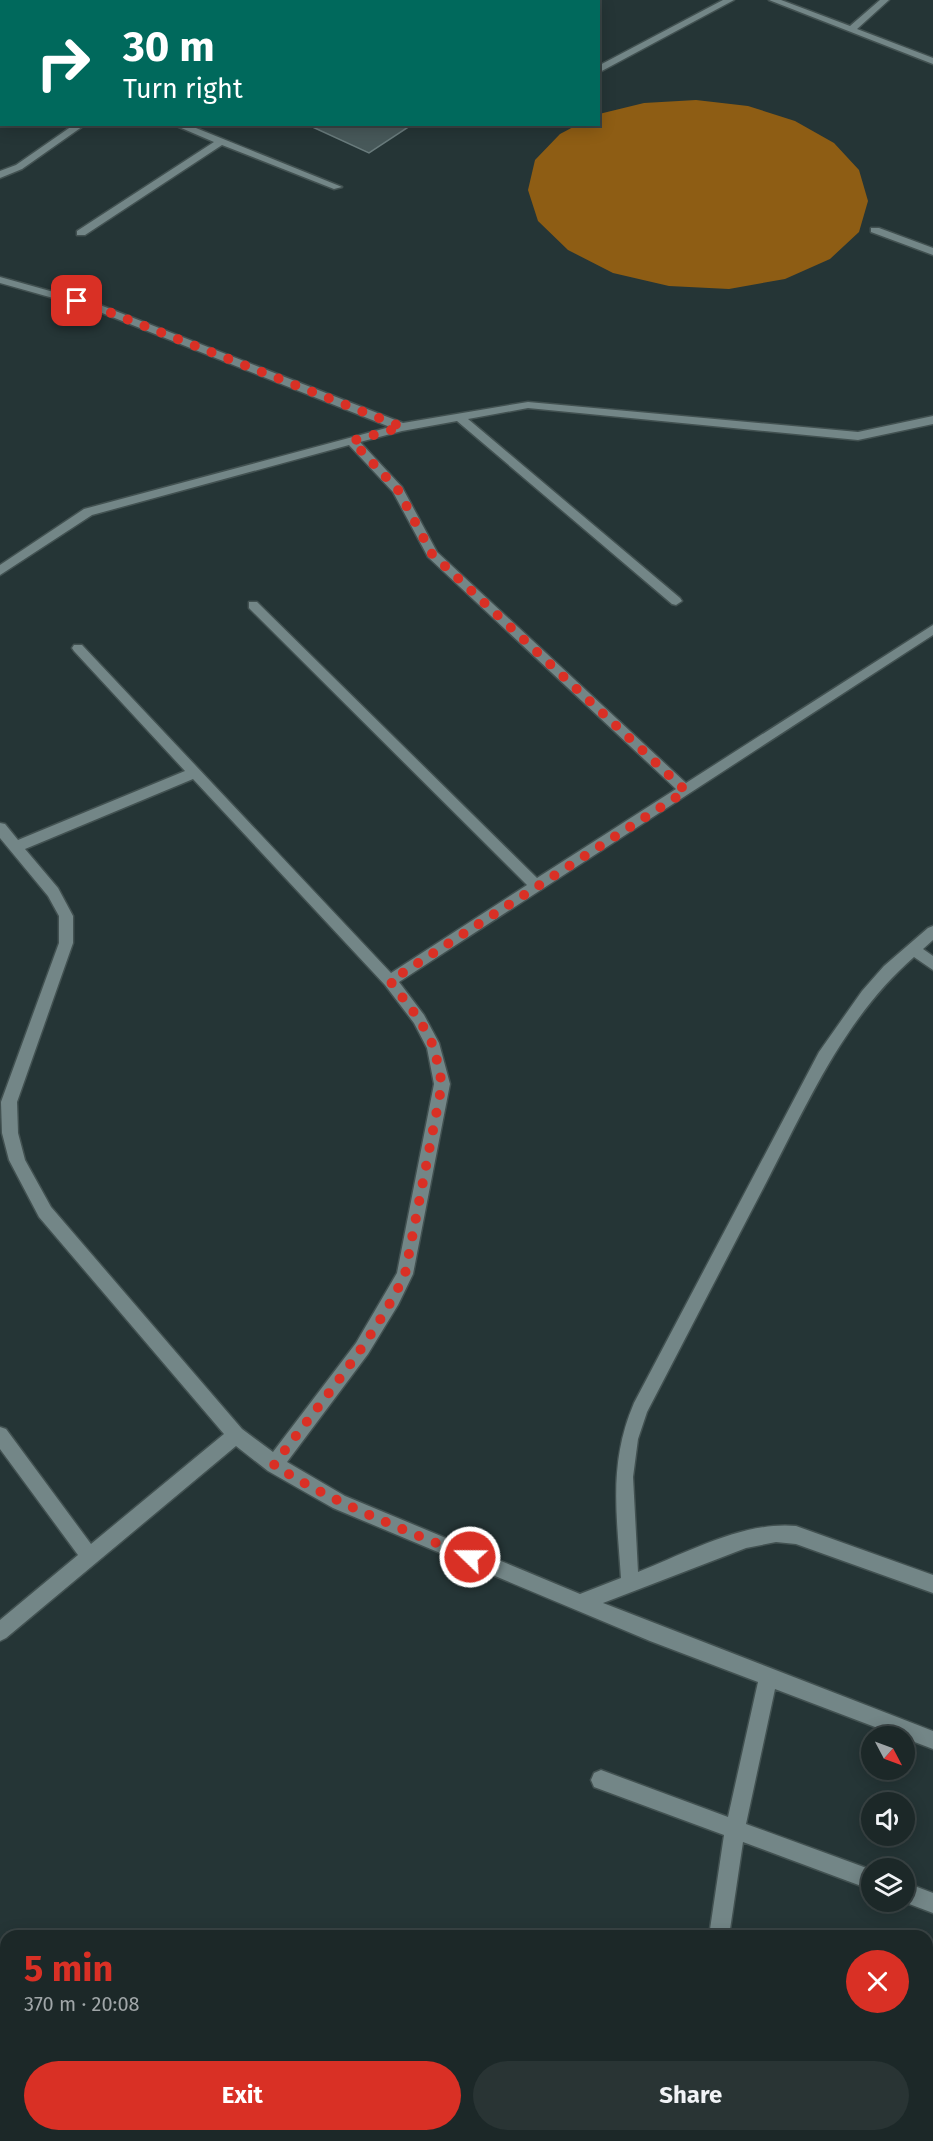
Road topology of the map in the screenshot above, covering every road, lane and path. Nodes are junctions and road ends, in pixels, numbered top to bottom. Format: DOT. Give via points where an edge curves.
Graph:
graph roads {
  1 [pos="730,0"];
  2 [pos="773,0"];
  3 [pos="885,0"];
  4 [pos="851,30"];
  5 [pos="931,58"];
  6 [pos="600,69"];
  7 [pos="79,126"];
  8 [pos="181,126"];
  9 [pos="221,142"];
  10 [pos="0,175"];
  11 [pos="337,187"];
  12 [pos="875,230"];
  13 [pos="81,233"];
  14 [pos="933,252"];
  15 [pos="0,280"];
  16 [pos="459,417"];
  17 [pos="933,420"];
  18 [pos="402,427"];
  19 [pos="352,441"];
  20 [pos="0,571"];
  21 [pos="676,601"];
  22 [pos="253,605"];
  23 [pos="933,629"];
  24 [pos="78,648"];
  25 [pos="194,773"];
  26 [pos="686,791"];
  27 [pos="0,828"];
  28 [pos="16,847"];
  29 [pos="537,887"];
  30 [pos="933,932"];
  31 [pos="913,949"];
  32 [pos="933,964"];
  33 [pos="390,981"];
  34 [pos="0,1435"];
  35 [pos="236,1435"];
  36 [pos="274,1465"];
  37 [pos="90,1557"];
  38 [pos="630,1584"];
  39 [pos="933,1584"];
  40 [pos="580,1603"];
  41 [pos="0,1632"];
  42 [pos="768,1677"];
  43 [pos="933,1740"];
  44 [pos="601,1780"];
  45 [pos="735,1829"];
  46 [pos="861,1876"];
  47 [pos="915,1896"];
  48 [pos="933,1903"];
  49 [pos="720,1930"];
  1 -- 6 [label="street"];
  2 -- 4 [label="street"];
  3 -- 4 [label="street"];
  4 -- 5 [label="street"];
  7 -- 10 [label="street" via="19,167"];
  8 -- 9 [label="street"];
  9 -- 11 [label="street"];
  9 -- 13 [label="street"];
  12 -- 14 [label="street"];
  15 -- 18 [label="street" via="96,307"];
  16 -- 17 [label="street" via="528,405 858,436"];
  16 -- 18 [label="street"];
  16 -- 21 [label="street"];
  18 -- 19 [label="street"];
  19 -- 20 [label="street" via="88,512"];
  19 -- 26 [label="street" via="398,490 432,554"];
  22 -- 29 [label="street"];
  23 -- 26 [label="street"];
  24 -- 25 [label="street"];
  25 -- 28 [label="street"];
  25 -- 33 [label="street"];
  26 -- 29 [label="street"];
  27 -- 28 [label="street"];
  28 -- 35 [label="street" via="53,892 66,916 66,943 9,1102 13,1151 45,1212"];
  29 -- 33 [label="street"];
  30 -- 31 [label="street"];
  31 -- 32 [label="street"];
  31 -- 38 [label="street" via="867,995 824,1056 640,1409 629,1439 624,1477"];
  33 -- 36 [label="street" via="419,1019 434,1047 442,1084 405,1274 392,1303"];
  34 -- 37 [label="street"];
  35 -- 36 [label="street"];
  35 -- 37 [label="street"];
  36 -- 40 [label="street" via="339,1502"];
  37 -- 41 [label="street"];
  38 -- 39 [label="street" via="746,1539 776,1533 796,1535"];
  38 -- 40 [label="street"];
  40 -- 42 [label="street"];
  42 -- 43 [label="street"];
  42 -- 45 [label="street"];
  44 -- 45 [label="street"];
  45 -- 46 [label="street"];
  45 -- 49 [label="street"];
  47 -- 48 [label="street"];
}
